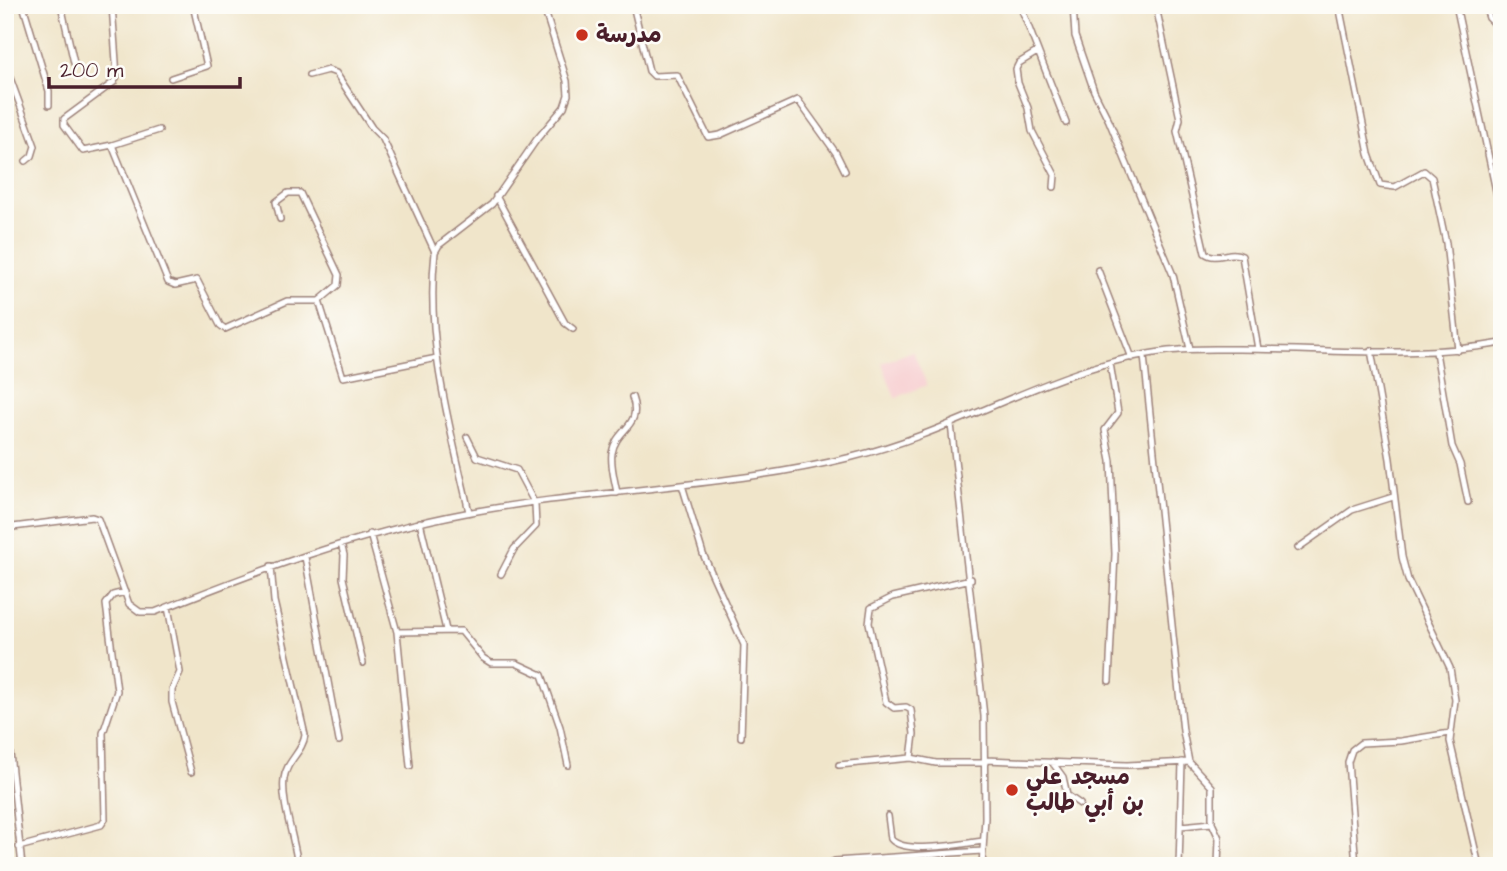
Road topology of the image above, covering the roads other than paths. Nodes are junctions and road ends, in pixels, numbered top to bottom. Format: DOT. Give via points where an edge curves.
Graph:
graph roads {
  1 [pos="23,5"];
  2 [pos="61,5"];
  3 [pos="112,5"];
  4 [pos="193,5"];
  5 [pos="543,5"];
  6 [pos="633,5"];
  7 [pos="912,5"];
  8 [pos="951,5"];
  9 [pos="1020,5"];
  10 [pos="1073,5"];
  11 [pos="1339,5"];
  12 [pos="1456,5"];
  13 [pos="1485,5"];
  14 [pos="1158,16"];
  15 [pos="1502,31"];
  16 [pos="1037,52"];
  17 [pos="74,63"];
  18 [pos="5,64"];
  19 [pos="309,75"];
  20 [pos="171,78"];
  21 [pos="50,105"];
  22 [pos="1066,123"];
  23 [pos="159,130"];
  24 [pos="112,145"];
  25 [pos="26,162"];
  26 [pos="845,171"];
  27 [pos="1054,187"];
  28 [pos="496,196"];
  29 [pos="280,219"];
  30 [pos="1502,219"];
  31 [pos="435,252"];
  32 [pos="1098,270"];
  33 [pos="319,301"];
  34 [pos="573,330"];
  35 [pos="1502,343"];
  36 [pos="1189,349"];
  37 [pos="1258,349"];
  38 [pos="1371,350"];
  39 [pos="1458,350"];
  40 [pos="1436,352"];
  41 [pos="1144,356"];
  42 [pos="437,358"];
  43 [pos="1132,358"];
  44 [pos="1110,363"];
  45 [pos="632,397"];
  46 [pos="951,424"];
  47 [pos="467,437"];
  48 [pos="682,485"];
  49 [pos="617,493"];
  50 [pos="1393,496"];
  51 [pos="1468,502"];
  52 [pos="535,504"];
  53 [pos="469,512"];
  54 [pos="420,522"];
  55 [pos="5,528"];
  56 [pos="370,534"];
  57 [pos="341,544"];
  58 [pos="1298,548"];
  59 [pos="305,557"];
  60 [pos="271,566"];
  61 [pos="501,574"];
  62 [pos="971,579"];
  63 [pos="125,592"];
  64 [pos="168,607"];
  65 [pos="446,630"];
  66 [pos="397,632"];
  67 [pos="363,663"];
  68 [pos="1110,681"];
  69 [pos="5,708"];
  70 [pos="1450,733"];
  71 [pos="741,737"];
  72 [pos="338,741"];
  73 [pos="911,758"];
  74 [pos="1189,761"];
  75 [pos="985,762"];
  76 [pos="1052,762"];
  77 [pos="1182,762"];
  78 [pos="568,765"];
  79 [pos="839,765"];
  80 [pos="410,766"];
  81 [pos="191,772"];
  82 [pos="1080,804"];
  83 [pos="888,816"];
  84 [pos="1212,822"];
  85 [pos="1181,826"];
  86 [pos="982,841"];
  87 [pos="19,847"];
  88 [pos="982,850"];
  89 [pos="891,857"];
  90 [pos="22,866"];
  91 [pos="298,866"];
  92 [pos="824,866"];
  93 [pos="890,866"];
  94 [pos="982,866"];
  95 [pos="1179,866"];
  96 [pos="1218,866"];
  97 [pos="1356,866"];
  98 [pos="1479,866"];
  1 -- 21 [label="street"];
  2 -- 17 [label="street"];
  3 -- 24 [label="street" via="119,70 114,82 64,122 83,151"];
  4 -- 20 [label="street" via="207,66"];
  5 -- 28 [label="street" via="568,95 564,107"];
  6 -- 26 [label="street" via="651,74 677,75 708,137 798,100"];
  7 -- 8 [label="street"];
  9 -- 16 [label="street"];
  10 -- 36 [label="street" via="1075,36 1094,91 1173,275"];
  11 -- 39 [label="street" via="1369,154 1380,185 1395,187 1424,171 1432,178 1446,243"];
  12 -- 30 [label="street"];
  13 -- 15 [label="street" via="1489,18"];
  14 -- 37 [label="street" via="1180,118 1177,131 1205,253 1215,258 1232,253 1242,256"];
  16 -- 22 [label="street"];
  16 -- 27 [label="street" via="1019,63 1016,76 1031,131 1055,175"];
  18 -- 25 [label="street" via="35,146"];
  19 -- 31 [label="street" via="328,70 344,83 383,139"];
  23 -- 24 [label="street"];
  24 -- 33 [label="street" via="168,282 197,280 223,328 287,301"];
  28 -- 31 [label="street"];
  28 -- 34 [label="street"];
  29 -- 33 [label="street" via="276,202 288,193 300,193 339,275 338,285"];
  31 -- 42 [label="street"];
  32 -- 43 [label="street"];
  33 -- 42 [label="street" via="343,377"];
  35 -- 39 [label="street"];
  36 -- 37 [label="street"];
  36 -- 41 [label="street"];
  37 -- 38 [label="street"];
  38 -- 40 [label="street"];
  38 -- 50 [label="street"];
  39 -- 40 [label="street"];
  40 -- 51 [label="street" via="1452,446"];
  41 -- 43 [label="street"];
  41 -- 74 [label="street"];
  42 -- 53 [label="street"];
  43 -- 44 [label="street"];
  44 -- 46 [label="street"];
  44 -- 68 [label="street" via="1118,413 1105,430 1115,554"];
  45 -- 49 [label="street" via="634,421 612,452"];
  46 -- 48 [label="street" via="854,457"];
  46 -- 62 [label="street"];
  47 -- 52 [label="street" via="477,457 517,470"];
  48 -- 49 [label="street"];
  48 -- 71 [label="street" via="703,554 744,645"];
  49 -- 52 [label="street"];
  50 -- 58 [label="street" via="1352,510"];
  50 -- 70 [label="street" via="1408,580 1450,668 1455,700"];
  52 -- 53 [label="street"];
  52 -- 61 [label="street" via="536,526 514,549"];
  53 -- 54 [label="street"];
  54 -- 56 [label="street"];
  54 -- 65 [label="street"];
  55 -- 63 [label="street" via="98,519"];
  56 -- 57 [label="street"];
  56 -- 66 [label="street"];
  57 -- 59 [label="street"];
  57 -- 67 [label="street" via="343,578"];
  59 -- 60 [label="street"];
  59 -- 72 [label="street"];
  60 -- 64 [label="street"];
  60 -- 91 [label="street" via="274,601 304,735 284,779"];
  62 -- 73 [label="street" via="894,597 871,608 869,622 886,702 911,710 914,720"];
  62 -- 75 [label="street"];
  63 -- 64 [label="street" via="140,612"];
  63 -- 87 [label="street" via="113,595 106,604 117,691 103,733 105,819 101,825"];
  64 -- 81 [label="street" via="180,671 172,702"];
  65 -- 66 [label="street"];
  65 -- 78 [label="street" via="467,635 491,663 516,663 542,675"];
  66 -- 80 [label="street"];
  69 -- 87 [label="street"];
  70 -- 97 [label="street" via="1361,743 1352,750 1348,762"];
  70 -- 98 [label="street"];
  73 -- 75 [label="street" via="936,763"];
  73 -- 79 [label="street"];
  74 -- 77 [label="street"];
  74 -- 84 [label="street" via="1212,785"];
  75 -- 76 [label="street"];
  75 -- 86 [label="street"];
  76 -- 77 [label="street"];
  76 -- 82 [label="street" via="1063,777 1067,795"];
  77 -- 85 [label="street"];
  83 -- 86 [label="street" via="891,839 899,846 925,848"];
  84 -- 85 [label="street"];
  84 -- 96 [label="street" via="1219,838"];
  85 -- 95 [label="street"];
  86 -- 88 [label="street"];
  87 -- 90 [label="street"];
  88 -- 89 [label="street"];
  88 -- 94 [label="street"];
  89 -- 92 [label="street"];
  89 -- 93 [label="street"];
}
